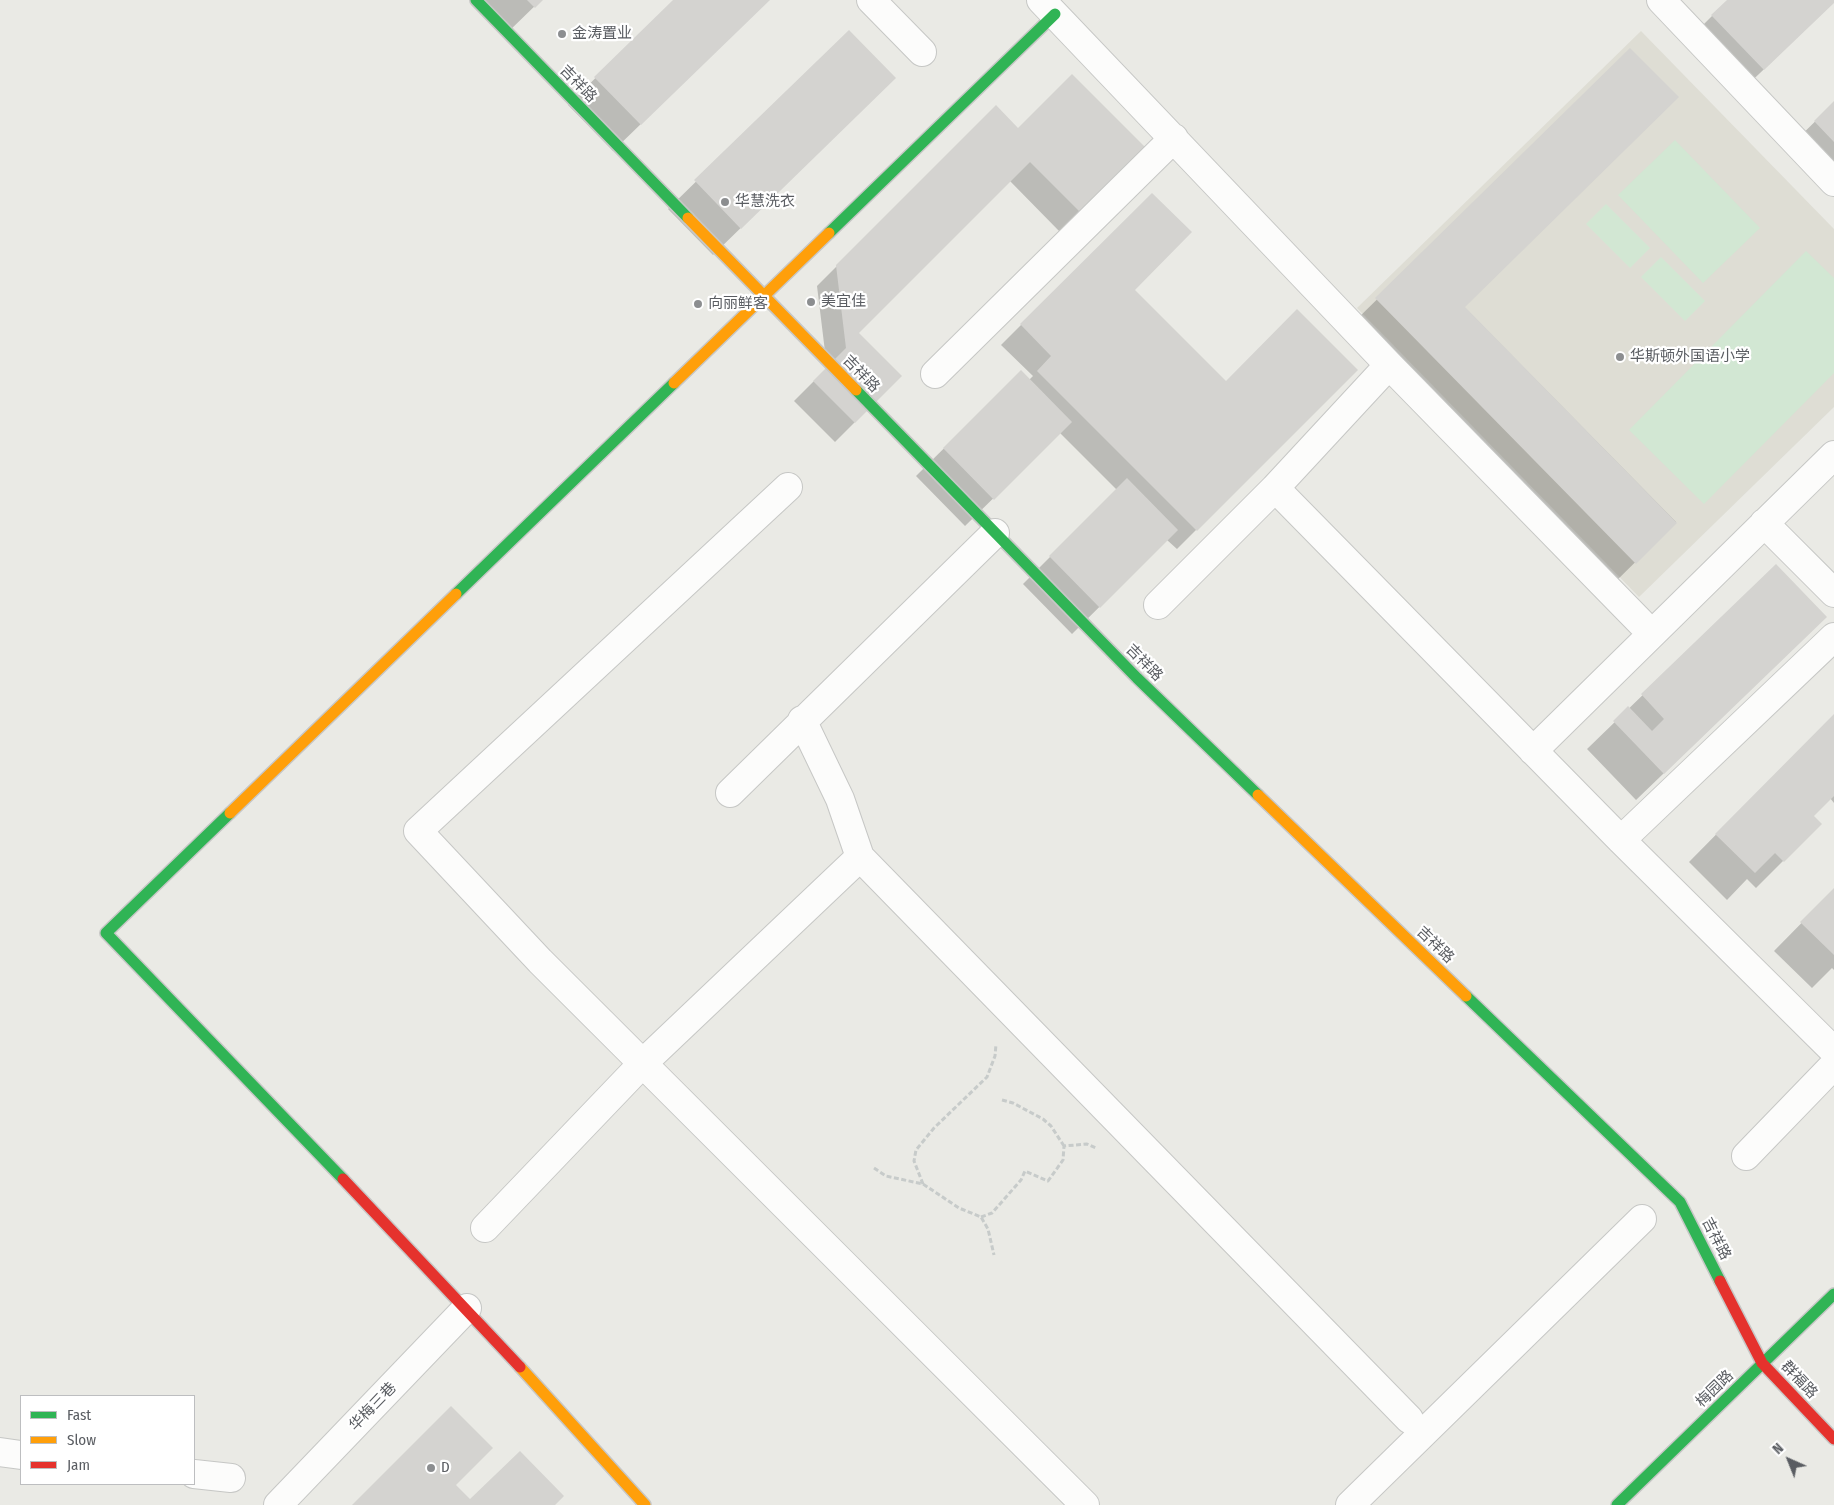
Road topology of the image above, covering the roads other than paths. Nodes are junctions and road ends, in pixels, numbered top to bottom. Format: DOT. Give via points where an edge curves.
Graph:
graph roads {
  1 [pos="476,0"];
  2 [pos="871,0"];
  3 [pos="1661,0"];
  4 [pos="1048,7"];
  5 [pos="922,52"];
  6 [pos="1174,138"];
  7 [pos="1834,182"];
  8 [pos="762,295"];
  9 [pos="1390,365"];
  10 [pos="935,374"];
  11 [pos="1834,455"];
  12 [pos="788,487"];
  13 [pos="1275,488"];
  14 [pos="1764,523"];
  15 [pos="995,533"];
  16 [pos="1834,593"];
  17 [pos="1158,606"];
  18 [pos="1651,633"];
  19 [pos="1834,637"];
  20 [pos="802,720"];
  21 [pos="1533,751"];
  22 [pos="730,793"];
  23 [pos="1621,840"];
  24 [pos="860,857"];
  25 [pos="1834,1052"];
  26 [pos="643,1064"];
  27 [pos="1834,1066"];
  28 [pos="1746,1156"];
  29 [pos="1642,1219"];
  30 [pos="485,1228"];
  31 [pos="1834,1294"];
  32 [pos="468,1308"];
  33 [pos="1762,1363"];
  34 [pos="1409,1419"];
  35 [pos="1834,1439"];
  36 [pos="0,1452"];
  37 [pos="20,1455"];
  38 [pos="195,1474"];
  39 [pos="230,1478"];
  40 [pos="278,1505"];
  41 [pos="645,1505"];
  42 [pos="1085,1505"];
  43 [pos="1350,1505"];
  44 [pos="1617,1505"];
  1 -- 8 [label="street, 吉祥路"];
  2 -- 5 [label="street"];
  3 -- 7 [label="street"];
  4 -- 6 [label="street"];
  4 -- 8 [label="street"];
  6 -- 9 [label="street"];
  6 -- 10 [label="street"];
  8 -- 15 [label="street, 吉祥路"];
  8 -- 32 [label="street" via="106,933"];
  9 -- 13 [label="street"];
  9 -- 18 [label="street"];
  11 -- 14 [label="street"];
  12 -- 26 [label="street" via="418,830 540,961"];
  13 -- 17 [label="street"];
  13 -- 21 [label="street"];
  14 -- 16 [label="street"];
  14 -- 18 [label="street"];
  15 -- 20 [label="street"];
  15 -- 33 [label="street, 吉祥路" via="1137,678 1680,1202"];
  18 -- 21 [label="street"];
  19 -- 23 [label="street"];
  20 -- 22 [label="street"];
  20 -- 24 [label="street" via="840,798"];
  21 -- 23 [label="street"];
  23 -- 25 [label="street"];
  24 -- 26 [label="street"];
  24 -- 34 [label="street"];
  26 -- 30 [label="street"];
  26 -- 42 [label="street"];
  27 -- 28 [label="street"];
  29 -- 43 [label="street"];
  31 -- 33 [label="street, 梅园路"];
  32 -- 40 [label="street, 华梅三巷"];
  32 -- 41 [label="street"];
  33 -- 35 [label="street, 群福路"];
  33 -- 44 [label="street, 梅园路"];
  36 -- 37 [label="street"];
  38 -- 39 [label="street"];
}
